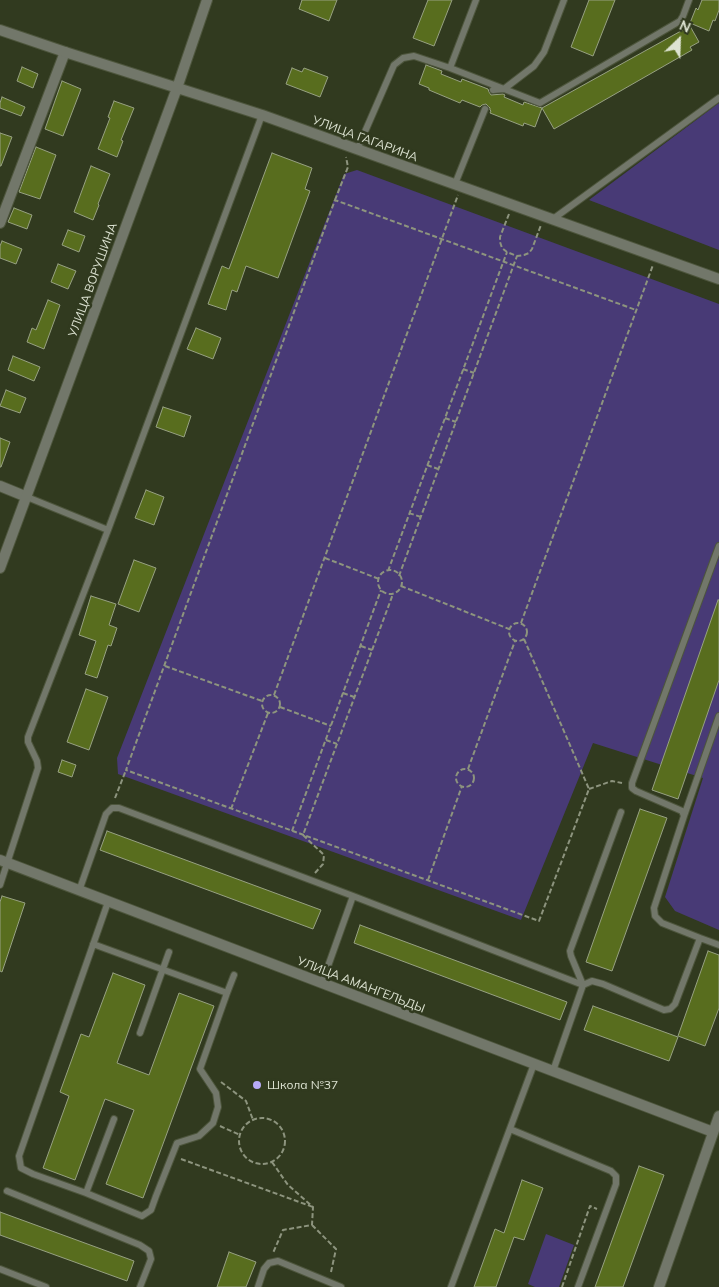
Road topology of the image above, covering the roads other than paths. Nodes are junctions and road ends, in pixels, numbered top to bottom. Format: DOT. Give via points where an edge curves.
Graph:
graph roads {
  1 [pos="207,0"];
  2 [pos="476,0"];
  3 [pos="564,0"];
  4 [pos="690,0"];
  5 [pos="0,30"];
  6 [pos="65,52"];
  7 [pos="450,68"];
  8 [pos="177,88"];
  9 [pos="504,89"];
  10 [pos="493,90"];
  11 [pos="719,98"];
  12 [pos="485,109"];
  13 [pos="262,115"];
  14 [pos="357,150"];
  15 [pos="458,185"];
  16 [pos="549,218"];
  17 [pos="0,223"];
  18 [pos="719,279"];
  19 [pos="0,486"];
  20 [pos="27,497"];
  21 [pos="108,530"];
  22 [pos="719,546"];
  23 [pos="0,568"];
  24 [pos="719,716"];
  25 [pos="621,812"];
  26 [pos="684,816"];
  27 [pos="4,861"];
  28 [pos="0,885"];
  29 [pos="79,891"];
  30 [pos="353,896"];
  31 [pos="108,902"];
  32 [pos="700,938"];
  33 [pos="93,944"];
  34 [pos="719,945"];
  35 [pos="169,952"];
  36 [pos="163,969"];
  37 [pos="234,975"];
  38 [pos="322,983"];
  39 [pos="584,985"];
  40 [pos="228,993"];
  41 [pos="140,1033"];
  42 [pos="534,1064"];
  43 [pos="553,1071"];
  44 [pos="719,1116"];
  45 [pos="114,1120"];
  46 [pos="510,1129"];
  47 [pos="713,1132"];
  48 [pos="7,1192"];
  49 [pos="86,1192"];
  50 [pos="0,1269"];
  51 [pos="46,1287"];
  52 [pos="140,1287"];
  53 [pos="258,1287"];
  54 [pos="341,1287"];
  55 [pos="451,1287"];
  56 [pos="578,1287"];
  57 [pos="659,1287"];
  1 -- 8 [label="street, УЛИЦА ВОРУШИНА"];
  2 -- 7 [label="lane"];
  3 -- 9 [label="lane" via="544,52 534,66"];
  4 -- 9 [label="lane" via="680,20 540,103"];
  5 -- 6 [label="street, УЛИЦА ГАГАРИНА"];
  6 -- 8 [label="street, УЛИЦА ГАГАРИНА"];
  6 -- 17 [label="street"];
  7 -- 9 [label="lane"];
  7 -- 14 [label="lane" via="414,56 402,58 394,65"];
  8 -- 13 [label="street, УЛИЦА ГАГАРИНА"];
  8 -- 20 [label="street, УЛИЦА ВОРУШИНА"];
  9 -- 10 [label="lane"];
  11 -- 16 [label="lane"];
  12 -- 15 [label="lane"];
  13 -- 14 [label="street, УЛИЦА ГАГАРИНА"];
  13 -- 21 [label="lane"];
  14 -- 15 [label="street, УЛИЦА ГАГАРИНА"];
  15 -- 16 [label="street, УЛИЦА ГАГАРИНА"];
  16 -- 18 [label="street, УЛИЦА ГАГАРИНА"];
  19 -- 20 [label="street"];
  20 -- 21 [label="lane"];
  20 -- 23 [label="street, УЛИЦА ВОРУШИНА"];
  21 -- 27 [label="lane" via="28,737 38,768"];
  22 -- 26 [label="lane" via="632,784 632,788 678,808"];
  24 -- 26 [label="lane"];
  25 -- 39 [label="lane" via="570,951"];
  26 -- 32 [label="lane" via="654,908 662,923"];
  27 -- 28 [label="lane"];
  27 -- 29 [label="street, УЛИЦА АМАНГЕЛЬДЫ"];
  29 -- 30 [label="lane" via="106,814 112,808 119,808"];
  29 -- 31 [label="street, УЛИЦА АМАНГЕЛЬДЫ"];
  30 -- 38 [label="lane"];
  30 -- 39 [label="lane"];
  31 -- 33 [label="lane"];
  31 -- 38 [label="street, УЛИЦА АМАНГЕЛЬДЫ"];
  32 -- 34 [label="lane"];
  32 -- 39 [label="lane" via="675,1004 670,1009 664,1010 603,984 592,982"];
  33 -- 36 [label="lane"];
  33 -- 49 [label="lane" via="19,1156 21,1168"];
  35 -- 36 [label="lane"];
  36 -- 40 [label="lane"];
  36 -- 41 [label="lane"];
  37 -- 40 [label="lane"];
  38 -- 42 [label="street, УЛИЦА АМАНГЕЛЬДЫ"];
  39 -- 43 [label="lane"];
  40 -- 49 [label="lane" via="200,1069 216,1093 218,1107 213,1123 199,1136 177,1143 151,1210 142,1216"];
  42 -- 43 [label="street, УЛИЦА АМАНГЕЛЬДЫ"];
  42 -- 46 [label="lane"];
  43 -- 47 [label="street, УЛИЦА АМАНГЕЛЬДЫ"];
  44 -- 47 [label="street"];
  45 -- 49 [label="lane"];
  46 -- 55 [label="lane"];
  46 -- 56 [label="lane" via="616,1176 616,1184"];
  47 -- 57 [label="street"];
  48 -- 52 [label="lane" via="140,1244 149,1251 151,1259"];
  50 -- 51 [label="lane"];
  53 -- 54 [label="lane" via="264,1269 278,1261"];
}
